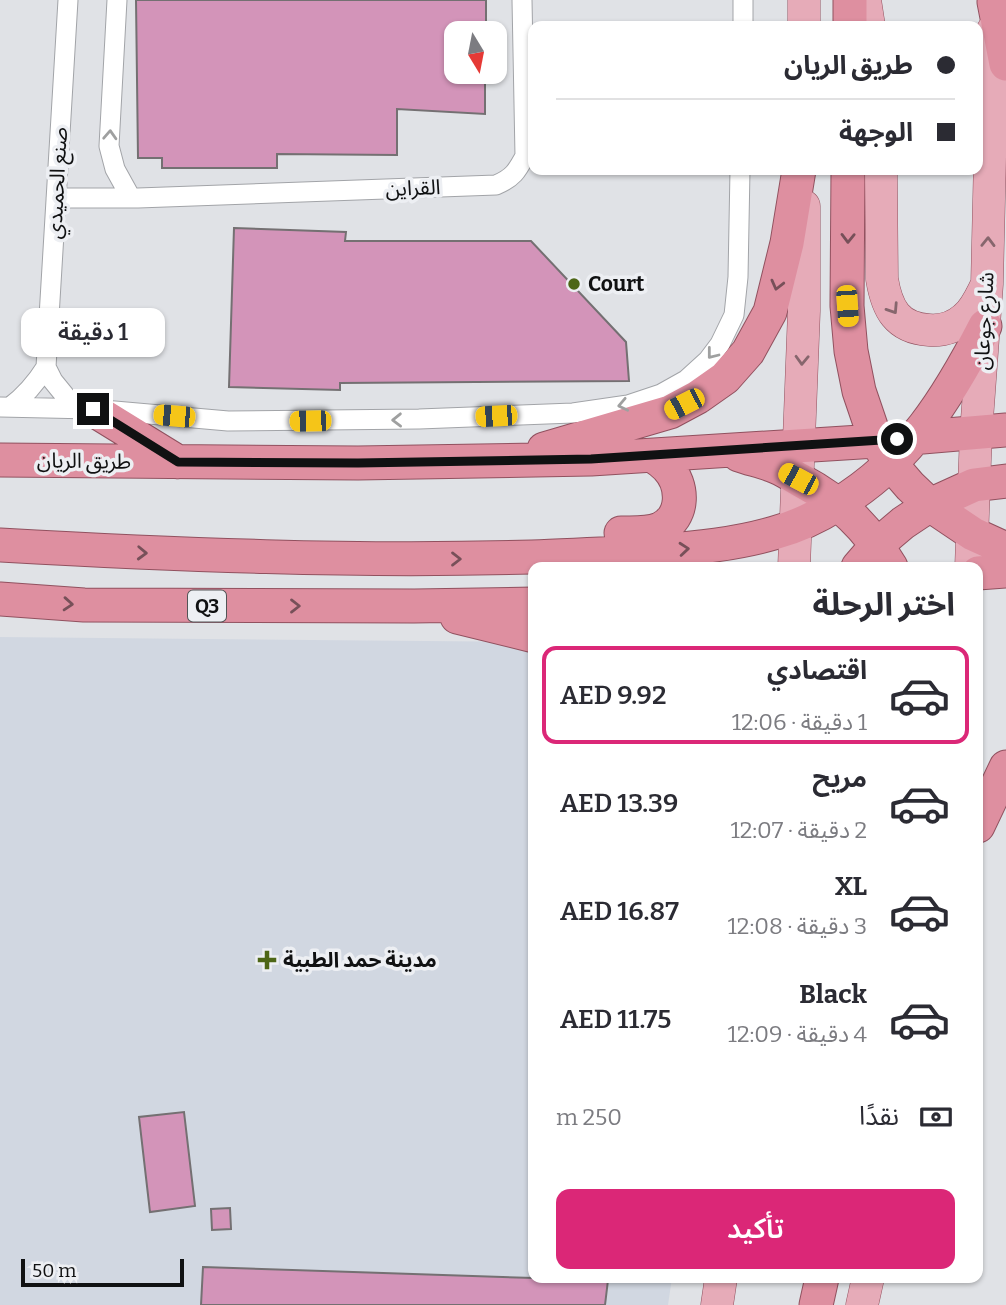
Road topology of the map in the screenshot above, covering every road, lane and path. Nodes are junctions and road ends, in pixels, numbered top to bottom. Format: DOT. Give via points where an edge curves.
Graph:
graph roads {
  1 [pos="68,0"];
  2 [pos="117,0"];
  3 [pos="522,0"];
  4 [pos="743,0"];
  5 [pos="804,0"];
  6 [pos="850,0"];
  7 [pos="864,0"];
  8 [pos="994,1"];
  9 [pos="743,21"];
  10 [pos="804,21"];
  11 [pos="850,21"];
  12 [pos="868,21"];
  13 [pos="1006,64"];
  14 [pos="740,175"];
  15 [pos="801,175"];
  16 [pos="802,175"];
  17 [pos="848,175"];
  18 [pos="881,175"];
  19 [pos="56,198"];
  20 [pos="131,198"];
  21 [pos="987,284"];
  22 [pos="985,326"];
  23 [pos="46,367"];
  24 [pos="5,407"];
  25 [pos="84,408"];
  26 [pos="991,432"];
  27 [pos="916,438"];
  28 [pos="799,446"];
  29 [pos="727,451"];
  30 [pos="884,452"];
  31 [pos="653,456"];
  32 [pos="0,460"];
  33 [pos="178,462"];
  34 [pos="502,462"];
  35 [pos="798,479"];
  36 [pos="990,483"];
  37 [pos="838,504"];
  38 [pos="930,505"];
  39 [pos="796,525"];
  40 [pos="973,534"];
  41 [pos="0,545"];
  42 [pos="1006,549"];
  43 [pos="241,556"];
  44 [pos="875,560"];
  45 [pos="794,562"];
  46 [pos="971,562"];
  47 [pos="1006,571"];
  48 [pos="983,573"];
  49 [pos="0,599"];
  50 [pos="528,604"];
  51 [pos="414,606"];
  52 [pos="528,634"];
  53 [pos="1006,767"];
  54 [pos="983,815"];
  55 [pos="720,1283"];
  56 [pos="821,1283"];
  57 [pos="867,1283"];
  58 [pos="717,1305"];
  59 [pos="816,1305"];
  60 [pos="862,1305"];
  1 -- 19 [label="street, صنع الحميدي"];
  20 -- 2 [label="street, one-way" via="109,146"];
  3 -- 20 [label="street, القراين" via="525,156 508,180 496,185"];
  4 -- 9 [label="street"];
  5 -- 10 [label="main road"];
  6 -- 11 [label="highway"];
  7 -- 12 [label="main road"];
  8 -- 13 [label="highway"];
  21 -- 8 [label="main road, شارع جوعان, one-way"];
  14 -- 25 [label="street, one-way" via="734,315 708,360 661,394 628,405 559,413 419,419 228,421"];
  15 -- 34 [label="highway, one-way" via="770,312 748,352 725,378 670,412"];
  16 -- 28 [label="main road, one-way"];
  17 -- 30 [label="highway, one-way" via="851,351 859,391"];
  18 -- 21 [label="main road, one-way" via="882,279 893,313 903,323 937,331 966,318"];
  19 -- 20 [label="street, القراين"];
  19 -- 23 [label="street, صنع الحميدي"];
  21 -- 22 [label="main road, شارع جوعان"];
  22 -- 26 [label="main road, شارع جوعان"];
  22 -- 27 [label="highway" via="962,371"];
  23 -- 24 [label="street" via="24,396"];
  23 -- 25 [label="street" via="53,382"];
  24 -- 25 [label="street"];
  25 -- 33 [label="highway"];
  26 -- 27 [label="highway, طريق الريان"];
  26 -- 36 [label="main road, شارع جوعان"];
  27 -- 30 [label="highway, طريق الريان"];
  28 -- 29 [label="highway, طريق الريان"];
  28 -- 30 [label="highway, طريق الريان"];
  28 -- 35 [label="main road"];
  29 -- 31 [label="highway, طريق الريان"];
  29 -- 35 [label="highway"];
  30 -- 37 [label="highway" via="866,485"];
  30 -- 38 [label="highway"];
  31 -- 34 [label="highway, طريق الريان"];
  31 -- 43 [label="highway" via="674,477 680,499 672,520 652,532 440,537"];
  32 -- 33 [label="highway, طريق الريان"];
  33 -- 34 [label="highway, طريق الريان"];
  35 -- 37 [label="highway"];
  35 -- 39 [label="main road"];
  36 -- 38 [label="highway"];
  36 -- 40 [label="main road, شارع جوعان"];
  37 -- 39 [label="highway"];
  37 -- 44 [label="highway" via="859,523"];
  38 -- 40 [label="highway"];
  38 -- 44 [label="highway" via="903,523"];
  43 -- 39 [label="highway, one-way" via="460,559 606,554 752,540"];
  39 -- 45 [label="main road"];
  40 -- 42 [label="highway"];
  40 -- 46 [label="main road, شارع جوعان"];
  41 -- 43 [label="highway, one-way"];
  47 -- 48 [label="highway"];
  49 -- 51 [label="highway, Q3, one-way" via="84,606"];
  50 -- 51 [label="highway, Q3"];
  51 -- 52 [label="highway"];
  53 -- 54 [label="highway"];
  55 -- 58 [label="main road"];
  56 -- 59 [label="highway"];
  57 -- 60 [label="main road"];
}
